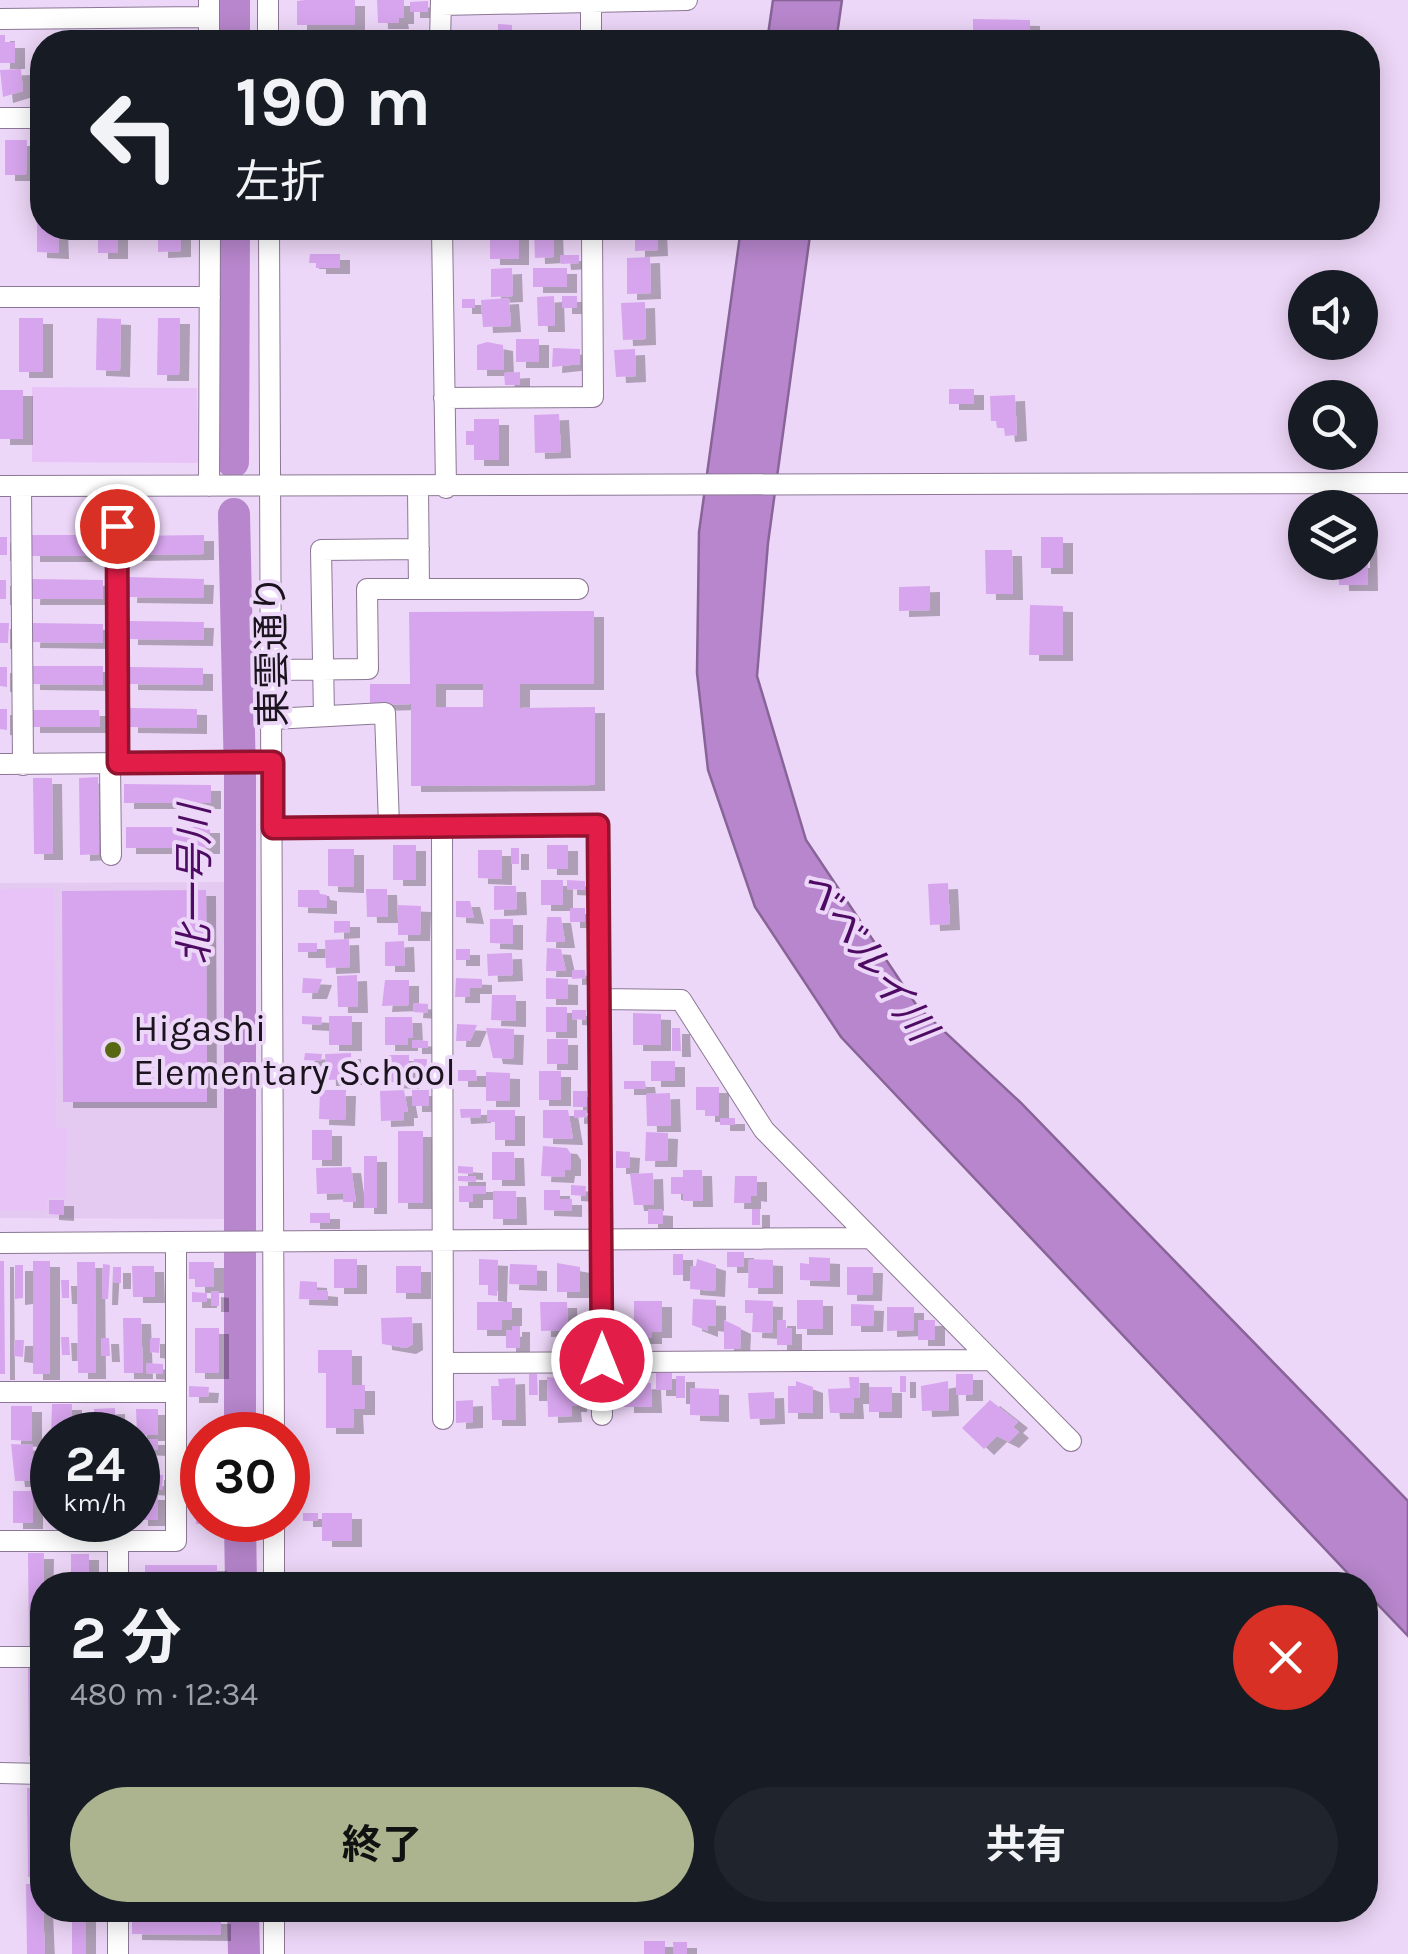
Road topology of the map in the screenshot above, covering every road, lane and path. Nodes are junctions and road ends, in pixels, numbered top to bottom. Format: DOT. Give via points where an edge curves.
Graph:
graph roads {
  1 [pos="268,0"];
  2 [pos="687,0"];
  3 [pos="441,3"];
  4 [pos="591,3"];
  5 [pos="206,9"];
  6 [pos="0,20"];
  7 [pos="268,30"];
  8 [pos="440,30"];
  9 [pos="591,30"];
  10 [pos="0,118"];
  11 [pos="30,118"];
  12 [pos="210,240"];
  13 [pos="268,240"];
  14 [pos="442,240"];
  15 [pos="592,240"];
  16 [pos="210,296"];
  17 [pos="0,297"];
  18 [pos="444,398"];
  19 [pos="1408,482"];
  20 [pos="10,486"];
  21 [pos="208,486"];
  22 [pos="117,487"];
  23 [pos="269,487"];
  24 [pos="418,488"];
  25 [pos="446,488"];
  26 [pos="418,548"];
  27 [pos="419,589"];
  28 [pos="578,589"];
  29 [pos="272,670"];
  30 [pos="323,670"];
  31 [pos="324,716"];
  32 [pos="272,719"];
  33 [pos="273,762"];
  34 [pos="114,763"];
  35 [pos="0,764"];
  36 [pos="24,765"];
  37 [pos="389,825"];
  38 [pos="442,825"];
  39 [pos="273,828"];
  40 [pos="112,855"];
  41 [pos="600,999"];
  42 [pos="870,1238"];
  43 [pos="443,1239"];
  44 [pos="274,1241"];
  45 [pos="602,1241"];
  46 [pos="0,1242"];
  47 [pos="176,1242"];
  48 [pos="602,1360"];
  49 [pos="988,1360"];
  50 [pos="443,1363"];
  51 [pos="0,1392"];
  52 [pos="176,1392"];
  53 [pos="274,1412"];
  54 [pos="602,1414"];
  55 [pos="443,1418"];
  56 [pos="1071,1441"];
  57 [pos="0,1541"];
  58 [pos="30,1541"];
  59 [pos="118,1542"];
  60 [pos="160,1542"];
  61 [pos="274,1542"];
  62 [pos="118,1572"];
  63 [pos="274,1572"];
  64 [pos="0,1657"];
  65 [pos="30,1657"];
  66 [pos="0,1774"];
  67 [pos="30,1774"];
  68 [pos="118,1922"];
  69 [pos="274,1922"];
  70 [pos="118,1954"];
  71 [pos="274,1954"];
  1 -- 7 [label="street"];
  2 -- 4 [label="street"];
  3 -- 4 [label="street"];
  3 -- 8 [label="street"];
  4 -- 9 [label="street"];
  5 -- 6 [label="street"];
  10 -- 11 [label="street"];
  12 -- 16 [label="street"];
  13 -- 23 [label="street, 東雲通り"];
  14 -- 18 [label="street"];
  15 -- 18 [label="street" via="594,396"];
  16 -- 17 [label="street"];
  16 -- 21 [label="street"];
  18 -- 25 [label="street"];
  19 -- 25 [label="street"];
  20 -- 22 [label="street"];
  20 -- 36 [label="street"];
  21 -- 22 [label="street"];
  21 -- 23 [label="street"];
  22 -- 34 [label="street"];
  23 -- 24 [label="street"];
  23 -- 29 [label="street, 東雲通り"];
  24 -- 25 [label="street"];
  24 -- 26 [label="street"];
  26 -- 27 [label="street"];
  26 -- 30 [label="street" via="321,550"];
  27 -- 28 [label="street"];
  27 -- 30 [label="street" via="367,590 368,669"];
  29 -- 30 [label="street"];
  29 -- 32 [label="street, 東雲通り"];
  30 -- 31 [label="street"];
  31 -- 32 [label="street"];
  31 -- 37 [label="street" via="385,712"];
  32 -- 33 [label="street, 東雲通り"];
  33 -- 34 [label="street"];
  33 -- 39 [label="street, 東雲通り"];
  34 -- 36 [label="street"];
  34 -- 40 [label="street"];
  35 -- 36 [label="street"];
  37 -- 38 [label="street"];
  37 -- 39 [label="street"];
  38 -- 41 [label="street" via="598,825"];
  38 -- 43 [label="street"];
  39 -- 44 [label="street, 東雲通り"];
  41 -- 42 [label="street" via="681,1000 764,1130"];
  41 -- 45 [label="street"];
  42 -- 45 [label="street"];
  42 -- 49 [label="street"];
  43 -- 44 [label="street"];
  43 -- 45 [label="street"];
  43 -- 50 [label="street"];
  44 -- 47 [label="street"];
  44 -- 53 [label="street, 東雲通り"];
  45 -- 48 [label="street"];
  46 -- 47 [label="street"];
  47 -- 52 [label="street"];
  48 -- 49 [label="street"];
  48 -- 50 [label="street"];
  48 -- 54 [label="street"];
  49 -- 56 [label="street"];
  50 -- 55 [label="street"];
  51 -- 52 [label="street"];
  52 -- 60 [label="street" via="176,1542"];
  57 -- 58 [label="street"];
  59 -- 62 [label="street"];
  61 -- 63 [label="street"];
  64 -- 65 [label="street"];
  66 -- 67 [label="street"];
  68 -- 70 [label="street"];
  69 -- 71 [label="street"];
}
